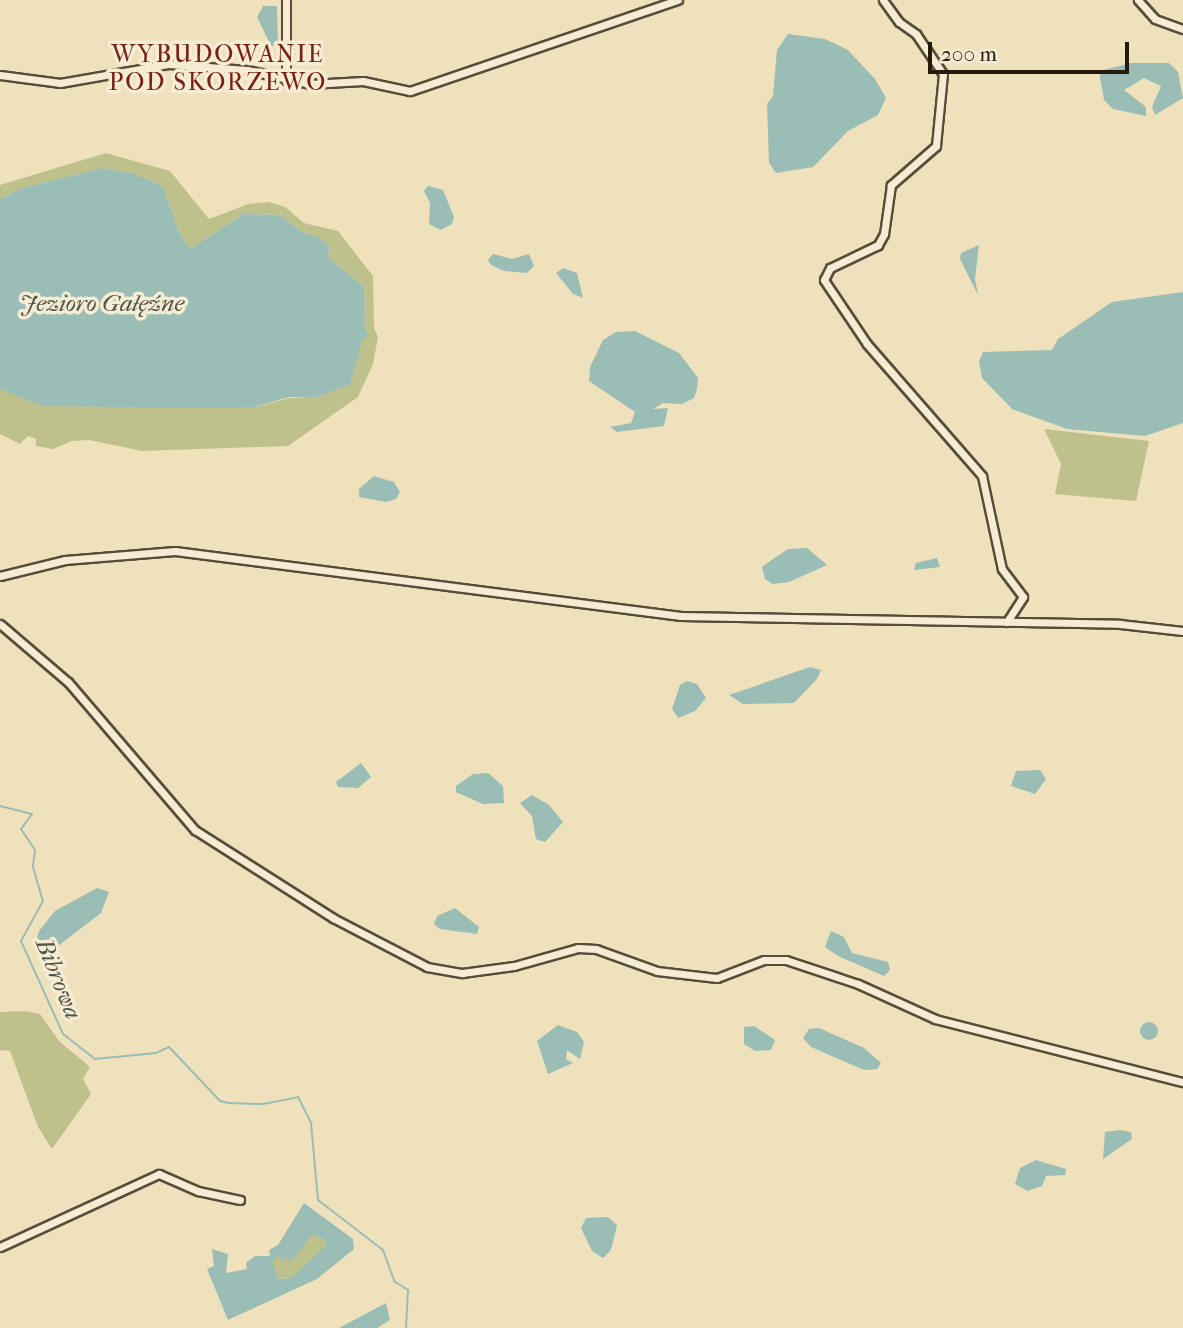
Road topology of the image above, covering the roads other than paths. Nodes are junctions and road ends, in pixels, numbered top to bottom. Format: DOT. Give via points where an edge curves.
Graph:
graph roads {
  1 [pos="286,0"];
  2 [pos="678,0"];
  3 [pos="883,0"];
  4 [pos="1138,0"];
  5 [pos="1183,29"];
  6 [pos="0,75"];
  7 [pos="286,80"];
  8 [pos="0,576"];
  9 [pos="1007,622"];
  10 [pos="0,624"];
  11 [pos="1183,631"];
  12 [pos="1183,1082"];
  13 [pos="240,1200"];
  14 [pos="0,1247"];
  1 -- 7 [label="street"];
  2 -- 7 [label="street" via="568,34 486,68 410,92 363,81 310,84"];
  3 -- 9 [label="street" via="916,34 943,74 936,146 894,179 878,245 830,268 824,280 867,344 982,476 1002,569 1023,597"];
  4 -- 5 [label="street" via="1155,19"];
  6 -- 7 [label="street" via="60,83 169,64 247,70"];
  8 -- 9 [label="street" via="65,560 175,551 681,616"];
  9 -- 11 [label="street" via="1120,624"];
  10 -- 12 [label="street" via="68,682 195,830 333,918 427,967 462,973 514,966 578,948 596,949 657,971 718,978 764,960 786,960 858,984 935,1018"];
  13 -- 14 [label="street" via="198,1191 159,1174"];
}
